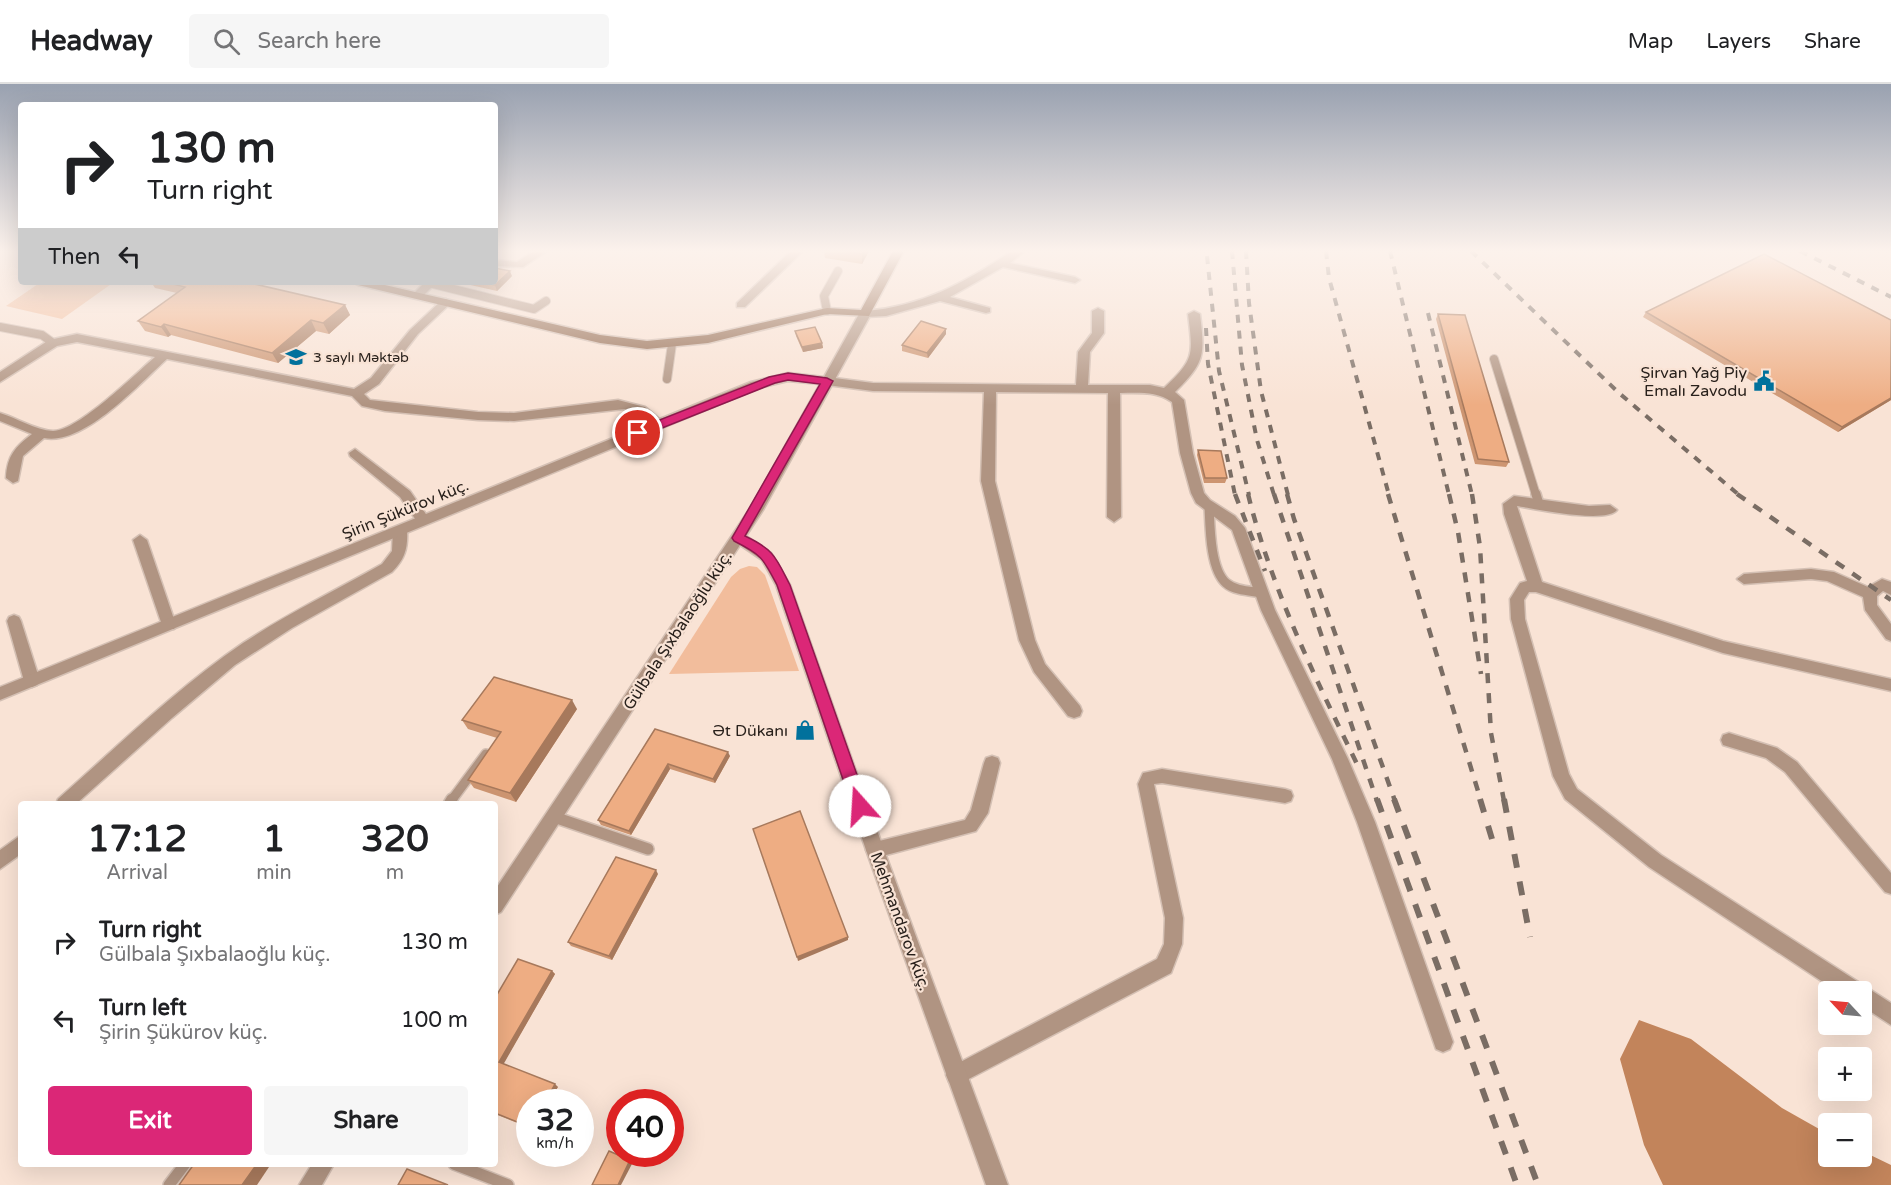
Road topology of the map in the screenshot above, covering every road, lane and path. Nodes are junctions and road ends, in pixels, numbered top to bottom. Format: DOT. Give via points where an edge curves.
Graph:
graph roads {
  1 [pos="446,302"];
  2 [pos="448,302"];
  3 [pos="508,302"];
  4 [pos="546,302"];
  5 [pos="744,302"];
  6 [pos="825,302"];
  7 [pos="871,302"];
  8 [pos="924,302"];
  9 [pos="958,302"];
  10 [pos="741,305"];
  11 [pos="986,310"];
  12 [pos="827,311"];
  13 [pos="1098,311"];
  14 [pos="865,314"];
  15 [pos="1194,314"];
  16 [pos="0,327"];
  17 [pos="53,343"];
  18 [pos="672,344"];
  19 [pos="164,356"];
  20 [pos="1494,359"];
  21 [pos="0,378"];
  22 [pos="667,379"];
  23 [pos="827,381"];
  24 [pos="990,388"];
  25 [pos="1082,388"];
  26 [pos="1114,388"];
  27 [pos="356,393"];
  28 [pos="1167,393"];
  29 [pos="0,417"];
  30 [pos="659,424"];
  31 [pos="42,433"];
  32 [pos="355,453"];
  33 [pos="13,478"];
  34 [pos="1539,504"];
  35 [pos="1209,506"];
  36 [pos="1610,510"];
  37 [pos="1114,517"];
  38 [pos="423,520"];
  39 [pos="400,530"];
  40 [pos="738,538"];
  41 [pos="140,540"];
  42 [pos="1744,579"];
  43 [pos="1536,586"];
  44 [pos="1891,590"];
  45 [pos="1262,593"];
  46 [pos="1870,594"];
  47 [pos="14,621"];
  48 [pos="169,625"];
  49 [pos="1891,635"];
  50 [pos="32,681"];
  51 [pos="1891,685"];
  52 [pos="0,694"];
  53 [pos="1074,711"];
  54 [pos="1729,740"];
  55 [pos="486,754"];
  56 [pos="992,763"];
  57 [pos="1285,796"];
  58 [pos="67,801"];
  59 [pos="451,801"];
  60 [pos="554,817"];
  61 [pos="18,846"];
  62 [pos="648,849"];
  63 [pos="875,850"];
  64 [pos="0,861"];
  65 [pos="1891,886"];
  66 [pos="498,901"];
  67 [pos="1839,981"];
  68 [pos="1872,1002"];
  69 [pos="1891,1015"];
  70 [pos="1443,1042"];
  71 [pos="956,1075"];
  72 [pos="183,1167"];
  73 [pos="322,1167"];
  74 [pos="462,1167"];
  75 [pos="169,1185"];
  76 [pos="310,1185"];
  77 [pos="508,1185"];
  78 [pos="997,1185"];
  1 -- 27 [label="street" via="414,332 375,381"];
  2 -- 18 [label="main road" via="600,339"];
  3 -- 4 [label="lane" via="534,309"];
  5 -- 10 [label="street"];
  6 -- 12 [label="lane"];
  7 -- 14 [label="main road, Gülbala Şıxbalaoğlu küç."];
  8 -- 14 [label="street" via="901,311"];
  9 -- 11 [label="street"];
  12 -- 14 [label="main road"];
  12 -- 18 [label="main road"];
  13 -- 25 [label="street" via="1098,333 1083,352"];
  14 -- 23 [label="street, Gülbala Şıxbalaoğlu küç."];
  15 -- 28 [label="street" via="1199,356"];
  16 -- 17 [label="lane" via="42,335"];
  17 -- 19 [label="street" via="77,338"];
  17 -- 21 [label="street"];
  18 -- 22 [label="lane"];
  19 -- 27 [label="street"];
  19 -- 31 [label="street" via="86,421 57,435"];
  20 -- 34 [label="lane"];
  23 -- 24 [label="street, Şirin Şükürov küç." via="873,387"];
  23 -- 30 [label="street, Şirin Şükürov küç." via="788,377 772,380"];
  23 -- 40 [label="street, Gülbala Şıxbalaoğlu küç."];
  24 -- 25 [label="street, Şirin Şükürov küç."];
  24 -- 53 [label="street" via="988,481 1027,640 1040,668"];
  25 -- 26 [label="street, Şirin Şükürov küç."];
  26 -- 28 [label="street, Şirin Şükürov küç."];
  26 -- 37 [label="street"];
  27 -- 30 [label="street" via="366,403 385,407 478,416 514,417 631,405 643,409"];
  28 -- 35 [label="street" via="1178,400 1197,494"];
  29 -- 31 [label="street"];
  30 -- 38 [label="street, Şirin Şükürov küç."];
  31 -- 33 [label="street" via="13,460"];
  32 -- 38 [label="street" via="405,494"];
  34 -- 36 [label="street"];
  34 -- 43 [label="street" via="1510,504"];
  35 -- 45 [label="street" via="1238,528"];
  35 -- 45 [label="lane" via="1220,576 1225,583"];
  38 -- 39 [label="street, Şirin Şükürov küç."];
  39 -- 48 [label="street, Şirin Şükürov küç."];
  39 -- 58 [label="street" via="398,558 387,568 232,660"];
  40 -- 60 [label="street, Gülbala Şıxbalaoğlu küç."];
  40 -- 63 [label="street, Mehmandarov küç." via="768,556 783,585"];
  41 -- 48 [label="street"];
  42 -- 46 [label="street" via="1829,576"];
  43 -- 51 [label="street" via="1723,647"];
  43 -- 67 [label="street" via="1525,587 1517,599 1518,619 1561,776 1571,794 1655,861"];
  44 -- 46 [label="street" via="1882,584"];
  45 -- 70 [label="street" via="1362,811"];
  46 -- 49 [label="street" via="1870,606"];
  47 -- 50 [label="street"];
  48 -- 50 [label="street, Şirin Şükürov küç."];
  50 -- 52 [label="street, Şirin Şükürov küç."];
  54 -- 65 [label="street" via="1771,753 1791,767"];
  55 -- 59 [label="lane"];
  56 -- 63 [label="street" via="979,813 969,826"];
  57 -- 71 [label="street" via="1161,776 1149,778 1146,784 1174,918 1173,944 1164,966"];
  60 -- 62 [label="lane"];
  60 -- 66 [label="street, Gülbala Şıxbalaoğlu küç."];
  61 -- 64 [label="street"];
  63 -- 71 [label="street, Mehmandarov küç."];
  68 -- 69 [label="street"];
  71 -- 78 [label="street, Mehmandarov küç."];
  72 -- 75 [label="lane"];
  73 -- 76 [label="street"];
  74 -- 77 [label="lane"];
}
